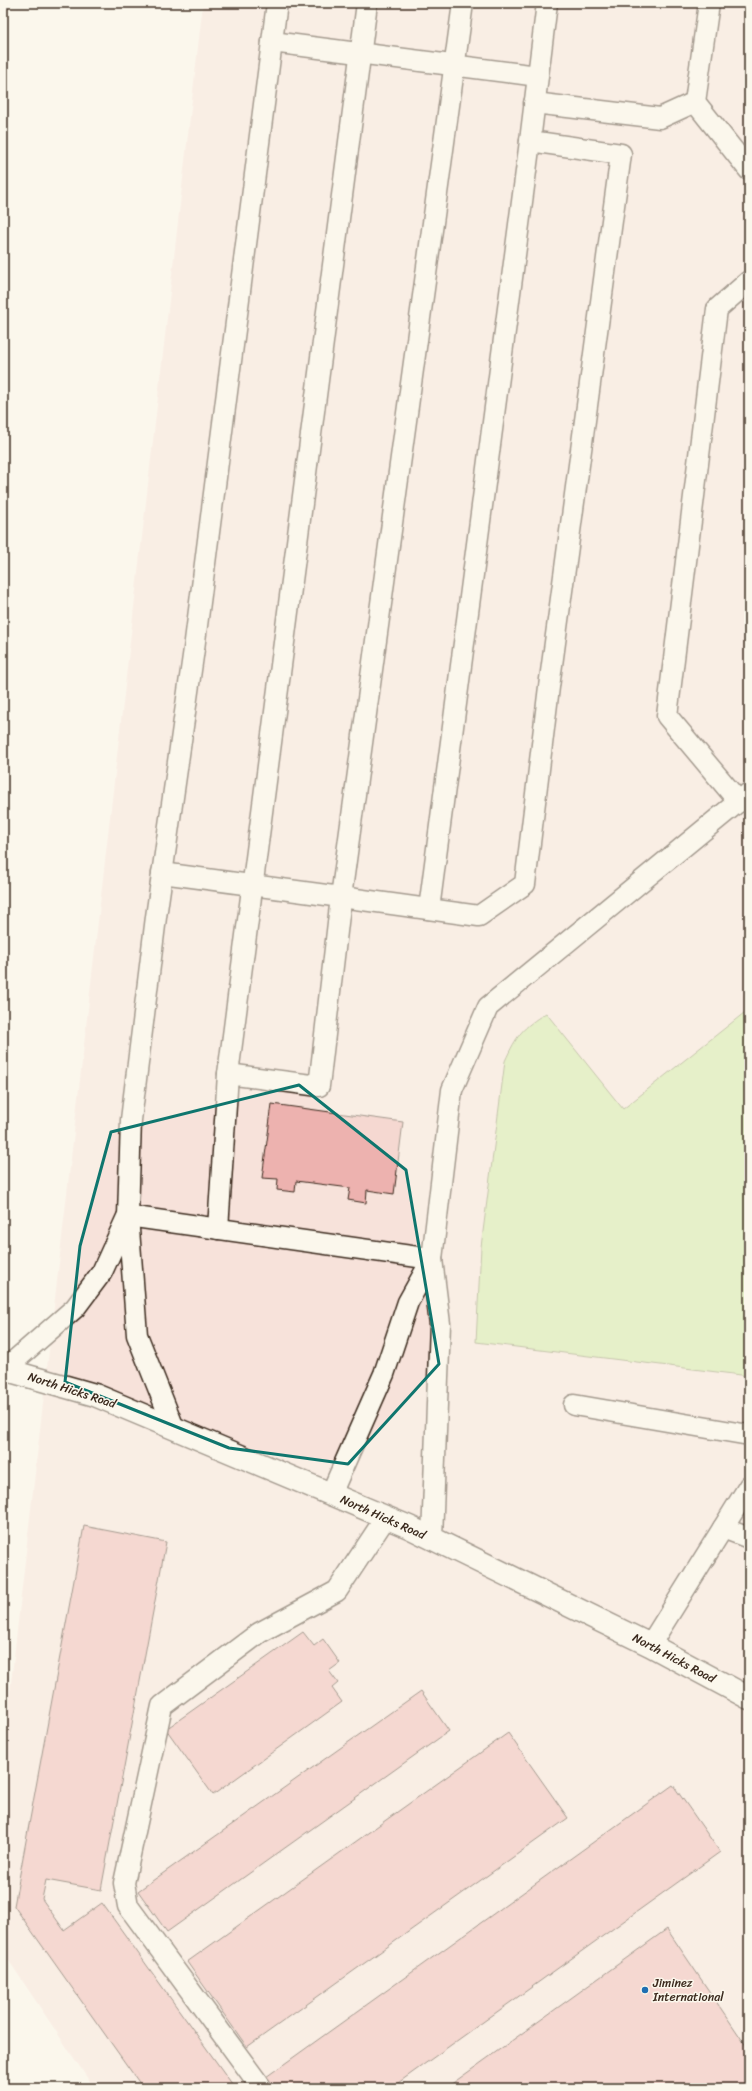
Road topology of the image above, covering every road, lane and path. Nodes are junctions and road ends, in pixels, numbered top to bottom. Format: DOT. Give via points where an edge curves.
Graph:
graph roads {
  1 [pos="277,3"];
  2 [pos="367,3"];
  3 [pos="463,3"];
  4 [pos="547,3"];
  5 [pos="709,3"];
  6 [pos="272,42"];
  7 [pos="360,53"];
  8 [pos="454,65"];
  9 [pos="538,76"];
  10 [pos="695,102"];
  11 [pos="534,103"];
  12 [pos="530,141"];
  13 [pos="749,170"];
  14 [pos="749,281"];
  15 [pos="744,798"];
  16 [pos="162,874"];
  17 [pos="252,885"];
  18 [pos="341,897"];
  19 [pos="429,909"];
  20 [pos="228,1074"];
  21 [pos="128,1216"];
  22 [pos="218,1229"];
  23 [pos="432,1259"];
  24 [pos="4,1369"];
  25 [pos="574,1405"];
  26 [pos="174,1428"];
  27 [pos="749,1435"];
  28 [pos="749,1486"];
  29 [pos="331,1494"];
  30 [pos="386,1517"];
  31 [pos="724,1528"];
  32 [pos="432,1538"];
  33 [pos="749,1538"];
  34 [pos="650,1645"];
  35 [pos="749,1698"];
  36 [pos="260,2087"];
  1 -- 6 [label="lane"];
  2 -- 7 [label="lane"];
  3 -- 8 [label="lane"];
  4 -- 9 [label="lane"];
  5 -- 10 [label="lane"];
  6 -- 7 [label="lane"];
  6 -- 16 [label="lane" via="194,649"];
  7 -- 8 [label="lane"];
  7 -- 17 [label="lane"];
  8 -- 9 [label="lane"];
  8 -- 18 [label="lane"];
  9 -- 11 [label="lane"];
  10 -- 11 [label="lane" via="660,118"];
  10 -- 13 [label="lane"];
  11 -- 12 [label="lane"];
  12 -- 19 [label="lane"];
  12 -- 19 [label="lane" via="621,154 525,884 479,916"];
  14 -- 15 [label="lane" via="717,309 667,716"];
  15 -- 23 [label="lane" via="488,1007 452,1090"];
  16 -- 17 [label="lane"];
  16 -- 21 [label="lane" via="131,1120"];
  17 -- 18 [label="lane"];
  17 -- 20 [label="lane"];
  18 -- 19 [label="lane"];
  18 -- 20 [label="lane" via="319,1086"];
  20 -- 22 [label="lane"];
  21 -- 22 [label="lane"];
  21 -- 24 [label="lane" via="102,1272 75,1308"];
  21 -- 26 [label="lane" via="137,1335"];
  22 -- 23 [label="lane"];
  23 -- 29 [label="lane" via="408,1302 384,1374"];
  23 -- 32 [label="lane" via="440,1324"];
  24 -- 26 [label="main road, North Hicks Road" via="95,1396"];
  25 -- 27 [label="lane"];
  26 -- 29 [label="main road, North Hicks Road"];
  28 -- 31 [label="lane"];
  29 -- 30 [label="main road, North Hicks Road"];
  30 -- 32 [label="main road, North Hicks Road"];
  30 -- 36 [label="lane" via="337,1591 259,1633 162,1706 158,1721 124,1883 128,1906"];
  31 -- 33 [label="lane"];
  31 -- 34 [label="lane"];
  32 -- 34 [label="main road, North Hicks Road"];
  34 -- 35 [label="main road, North Hicks Road"];
}
